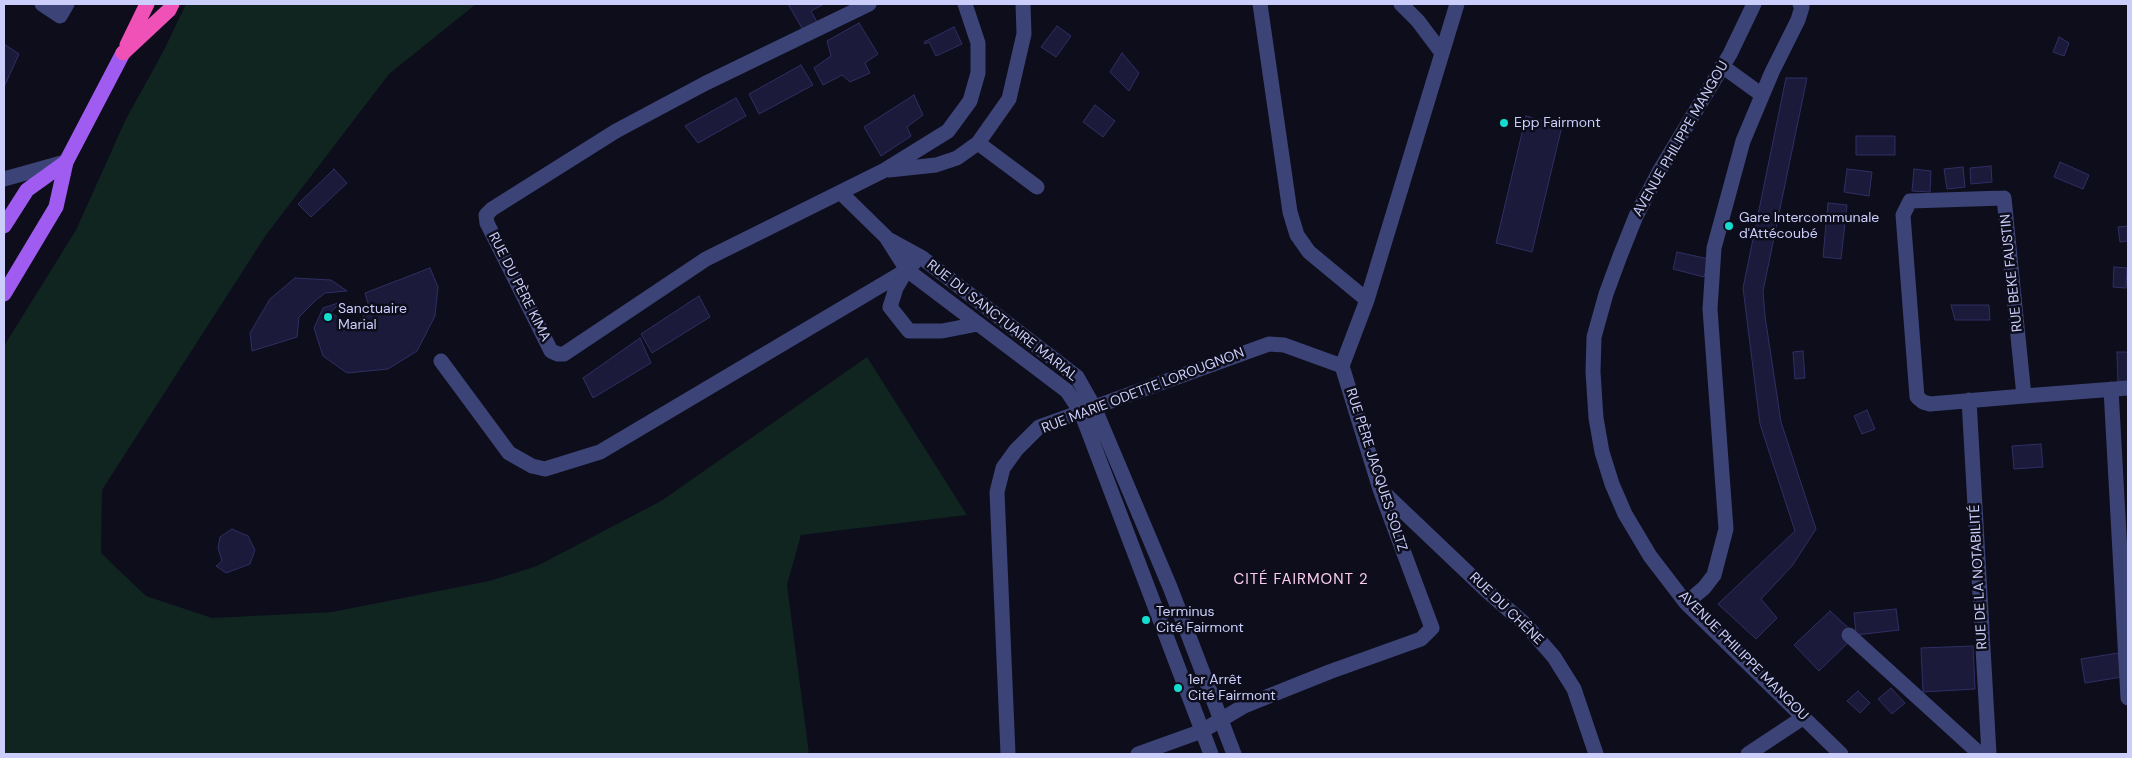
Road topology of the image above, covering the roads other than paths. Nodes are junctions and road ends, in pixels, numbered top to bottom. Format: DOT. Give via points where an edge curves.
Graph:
graph roads {
  1 [pos="42,4"];
  2 [pos="68,4"];
  3 [pos="139,4"];
  4 [pos="147,4"];
  5 [pos="172,4"];
  6 [pos="869,4"];
  7 [pos="965,4"];
  8 [pos="1022,4"];
  9 [pos="1260,4"];
  10 [pos="1401,4"];
  11 [pos="1457,4"];
  12 [pos="1754,4"];
  13 [pos="1800,4"];
  14 [pos="123,53"];
  15 [pos="1442,53"];
  16 [pos="1722,66"];
  17 [pos="1762,94"];
  18 [pos="978,143"];
  19 [pos="66,162"];
  20 [pos="886,170"];
  21 [pos="4,179"];
  22 [pos="1037,187"];
  23 [pos="841,192"];
  24 [pos="4,226"];
  25 [pos="886,238"];
  26 [pos="921,257"];
  27 [pos="907,270"];
  28 [pos="4,294"];
  29 [pos="1367,300"];
  30 [pos="978,324"];
  31 [pos="440,361"];
  32 [pos="1342,366"];
  33 [pos="2128,388"];
  34 [pos="2110,389"];
  35 [pos="2024,396"];
  36 [pos="1969,400"];
  37 [pos="1088,410"];
  38 [pos="1380,489"];
  39 [pos="1170,587"];
  40 [pos="1150,593"];
  41 [pos="1686,603"];
  42 [pos="1849,635"];
  43 [pos="2128,698"];
  44 [pos="1804,717"];
  45 [pos="1221,721"];
  46 [pos="1202,731"];
  47 [pos="1008,754"];
  48 [pos="1138,754"];
  49 [pos="1211,754"];
  50 [pos="1234,754"];
  51 [pos="1596,754"];
  52 [pos="1748,754"];
  53 [pos="1841,754"];
  54 [pos="1980,754"];
  55 [pos="1989,754"];
  1 -- 2 [label="street" via="60,16"];
  3 -- 14 [label="highway"];
  4 -- 14 [label="highway"];
  5 -- 14 [label="highway"];
  6 -- 23 [label="street, RUE DU PÈRE KIMA" via="706,82 616,131 492,209 486,215 486,223 552,350 564,354 706,259"];
  7 -- 20 [label="street, RUE DU PÈRE KIMA" via="978,43 978,73 970,101 948,130"];
  8 -- 18 [label="street" via="1024,34 1009,99"];
  9 -- 29 [label="street" via="1296,235 1309,252"];
  10 -- 15 [label="street"];
  11 -- 15 [label="street"];
  12 -- 16 [label="street, AVENUE PHILIPPE MANGOU"];
  13 -- 17 [label="street" via="1798,20"];
  14 -- 19 [label="main road"];
  15 -- 29 [label="street"];
  16 -- 17 [label="street"];
  16 -- 41 [label="street, AVENUE PHILIPPE MANGOU" via="1636,216 1606,294 1594,338 1596,418 1612,484 1625,514 1650,556"];
  17 -- 41 [label="street" via="1743,140 1714,248 1710,309 1726,529 1714,575"];
  18 -- 20 [label="street" via="957,158 936,165"];
  18 -- 22 [label="street"];
  19 -- 21 [label="street"];
  19 -- 24 [label="main road" via="27,190"];
  19 -- 28 [label="main road" via="56,207"];
  20 -- 23 [label="street, RUE DU PÈRE KIMA"];
  23 -- 25 [label="street, RUE DU SANCTUAIRE MARIAL"];
  25 -- 26 [label="street, RUE DU SANCTUAIRE MARIAL"];
  25 -- 27 [label="street, RUE DU SANCTUAIRE MARIAL"];
  26 -- 27 [label="street"];
  26 -- 37 [label="street, RUE DU SANCTUAIRE MARIAL" via="1077,377"];
  27 -- 30 [label="street, RUE DU SANCTUAIRE MARIAL"];
  27 -- 30 [label="street" via="890,307 909,331 942,331"];
  27 -- 31 [label="street" via="600,452 545,469 532,466 509,452"];
  29 -- 32 [label="street"];
  30 -- 37 [label="street, RUE DU SANCTUAIRE MARIAL"];
  32 -- 37 [label="street, RUE MARIE ODETTE LOROUGNON" via="1284,345 1269,344"];
  32 -- 38 [label="street, RUE PÈRE JACQUES SOLTZ"];
  33 -- 34 [label="street"];
  34 -- 35 [label="street"];
  34 -- 43 [label="street"];
  35 -- 36 [label="street, RUE BEKE FAUSTIN"];
  35 -- 36 [label="street, RUE BEKE FAUSTIN" via="2004,198 1910,201 1903,215 1917,397 1930,404"];
  36 -- 55 [label="street, RUE DE LA NOTABILITÉ"];
  37 -- 39 [label="street, RUE DU SANCTUAIRE MARIAL"];
  37 -- 40 [label="street, RUE DU SANCTUAIRE MARIAL"];
  37 -- 47 [label="street, RUE MARIE ODETTE LOROUGNON" via="1039,428 1003,468 997,492"];
  38 -- 45 [label="street, RUE PÈRE JACQUES SOLTZ" via="1432,628 1421,639 1244,706"];
  38 -- 51 [label="street, RUE DU CHÊNE" via="1526,624 1554,658 1574,689"];
  39 -- 40 [label="street"];
  39 -- 45 [label="street, RUE DU SANCTUAIRE MARIAL"];
  40 -- 46 [label="street, RUE DU SANCTUAIRE MARIAL"];
  41 -- 44 [label="street, AVENUE PHILIPPE MANGOU"];
  42 -- 54 [label="street"];
  44 -- 52 [label="street"];
  44 -- 53 [label="street, AVENUE PHILIPPE MANGOU"];
  45 -- 46 [label="street, RUE PÈRE JACQUES SOLTZ"];
  45 -- 50 [label="street, RUE DU SANCTUAIRE MARIAL"];
  46 -- 48 [label="street, RUE PÈRE JACQUES SOLTZ"];
  46 -- 49 [label="street, RUE DU SANCTUAIRE MARIAL"];
}
